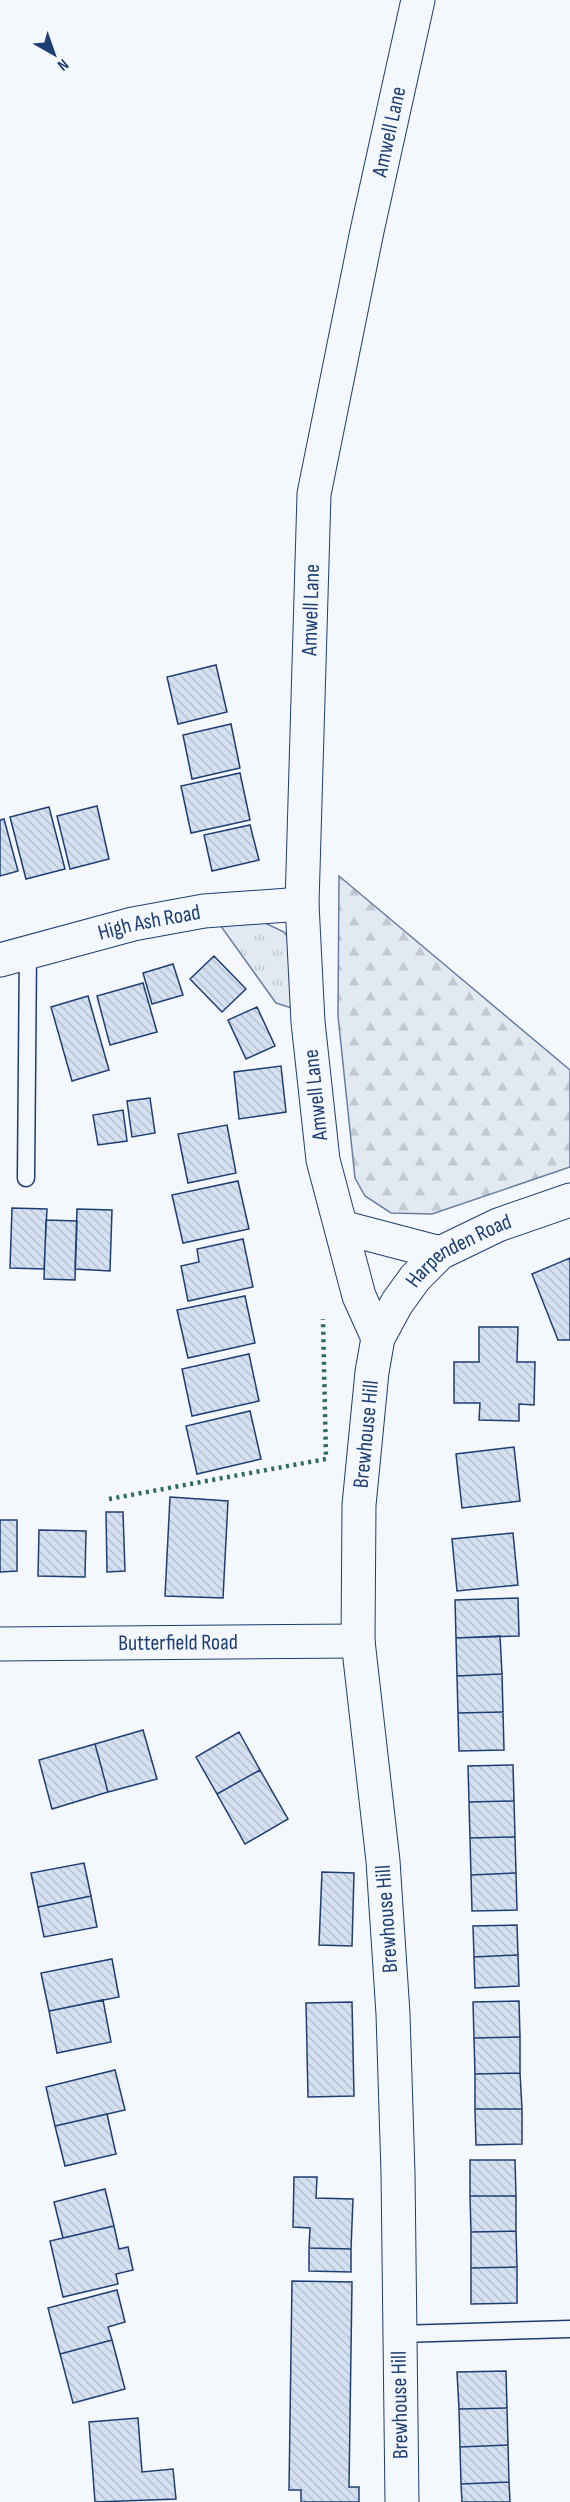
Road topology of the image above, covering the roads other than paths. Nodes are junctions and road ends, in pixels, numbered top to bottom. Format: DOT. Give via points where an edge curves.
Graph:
graph roads {
  1 [pos="418,0"];
  2 [pos="302,904"];
  3 [pos="14,955"];
  4 [pos="26,1178"];
  5 [pos="570,1200"];
  6 [pos="341,1227"];
  7 [pos="440,1253"];
  8 [pos="378,1338"];
  9 [pos="357,1641"];
  10 [pos="0,1644"];
  11 [pos="570,2329"];
  12 [pos="399,2334"];
  13 [pos="402,2502"];
  1 -- 2 [label="street, Amwell Lane" via="314,494"];
  2 -- 3 [label="street, High Ash Road" via="204,911 133,924"];
  2 -- 6 [label="street, Amwell Lane" via="323,1160"];
  3 -- 4 [label="lane"];
  5 -- 7 [label="street, Harpenden Road" via="498,1226"];
  6 -- 7 [label="street"];
  6 -- 8 [label="street, Amwell Lane" via="360,1296"];
  7 -- 8 [label="street, Harpenden Road" via="415,1278"];
  8 -- 9 [label="street, Brewhouse Hill" via="359,1505"];
  9 -- 10 [label="street, Butterfield Road"];
  9 -- 12 [label="street, Brewhouse Hill" via="383,1861 393,2014"];
  11 -- 12 [label="lane"];
  12 -- 13 [label="street, Brewhouse Hill"];
}
